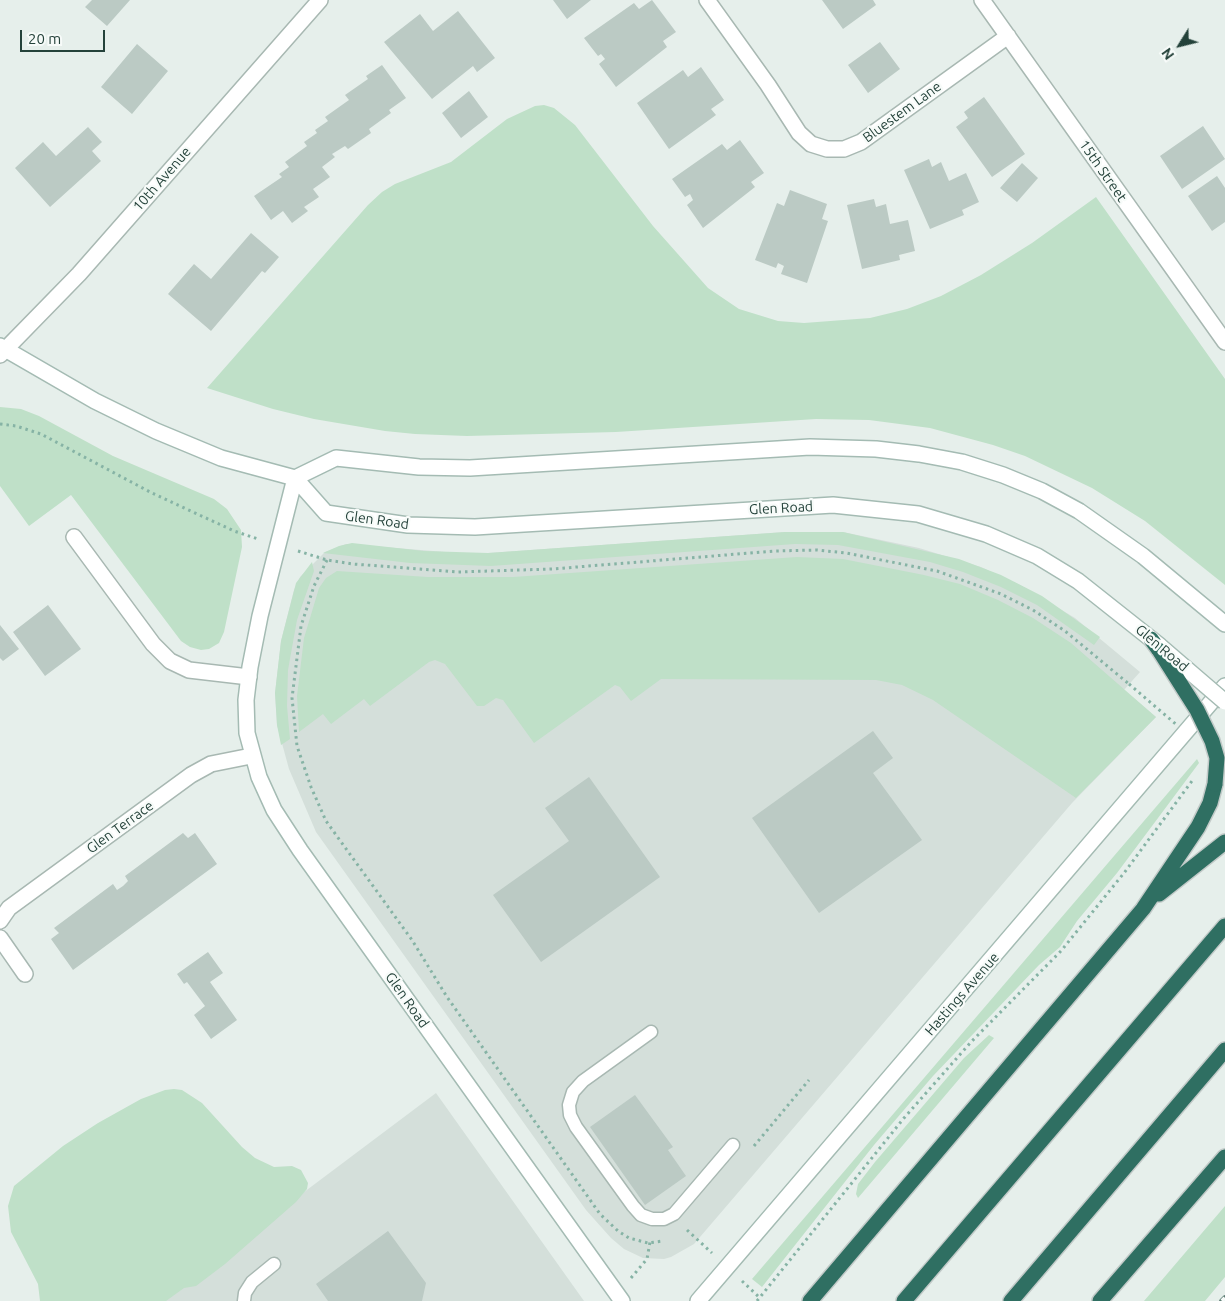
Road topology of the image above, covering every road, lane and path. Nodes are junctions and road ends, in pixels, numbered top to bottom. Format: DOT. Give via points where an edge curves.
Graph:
graph roads {
  1 [pos="320,0"];
  2 [pos="708,0"];
  3 [pos="982,0"];
  4 [pos="1008,36"];
  5 [pos="1225,342"];
  6 [pos="2,350"];
  7 [pos="0,424"];
  8 [pos="295,478"];
  9 [pos="234,531"];
  10 [pos="74,537"];
  11 [pos="1225,624"];
  12 [pos="1157,645"];
  13 [pos="249,677"];
  14 [pos="1225,686"];
  15 [pos="1225,702"];
  16 [pos="1185,732"];
  17 [pos="251,756"];
  18 [pos="1196,776"];
  19 [pos="1225,842"];
  20 [pos="1143,909"];
  21 [pos="0,920"];
  22 [pos="1225,926"];
  23 [pos="0,938"];
  24 [pos="25,974"];
  25 [pos="651,1032"];
  26 [pos="1225,1050"];
  27 [pos="809,1080"];
  28 [pos="509,1087"];
  29 [pos="733,1145"];
  30 [pos="748,1152"];
  31 [pos="1225,1157"];
  32 [pos="650,1242"];
  33 [pos="274,1264"];
  34 [pos="620,1298"];
  35 [pos="244,1301"];
  36 [pos="698,1301"];
  37 [pos="757,1301"];
  38 [pos="810,1301"];
  39 [pos="904,1301"];
  40 [pos="1011,1301"];
  41 [pos="1100,1301"];
  1 -- 6 [label="street, 10th Avenue" via="79,274"];
  2 -- 4 [label="street, Bluestem Lane" via="798,133 812,144 827,149 844,149 861,142"];
  3 -- 4 [label="street, 15th Street"];
  4 -- 5 [label="street, 15th Street"];
  6 -- 8 [label="street" via="156,431 222,458"];
  7 -- 9 [label="path" via="40,434 127,481"];
  8 -- 11 [label="street" via="336,458 419,468 477,468 810,447 919,454 983,468 1055,498 1118,536"];
  8 -- 12 [label="street, Glen Road" via="326,513 408,525 503,527 833,505 918,514 986,534 1037,556 1078,581"];
  8 -- 13 [label="street, Glen Road" via="260,616"];
  10 -- 13 [label="street" via="164,657 189,670"];
  12 -- 15 [label="street, Glen Road, bridge"];
  12 -- 20 [label="highway, bridge" via="1197,710 1217,758 1210,803 1198,827"];
  13 -- 17 [label="street, Glen Road" via="246,721"];
  14 -- 36 [label="street, Hastings Avenue"];
  16 -- 28 [label="path, bridge" via="1058,626 1001,594 937,571 817,550 495,572 414,570 327,560 304,616 293,674 294,726 305,772 332,830 412,940 439,986"];
  17 -- 21 [label="street, Glen Terrace" via="216,762 195,772 9,908"];
  17 -- 34 [label="street, Glen Road" via="268,799 288,833"];
  18 -- 37 [label="path" via="1061,951 971,1042 916,1104"];
  19 -- 20 [label="highway"];
  20 -- 38 [label="highway"];
  22 -- 39 [label="highway"];
  23 -- 24 [label="street"];
  25 -- 29 [label="lane" via="583,1081 569,1105 576,1127 627,1198 638,1212 648,1218 671,1216"];
  26 -- 40 [label="highway"];
  27 -- 30 [label="path"];
  31 -- 41 [label="highway"];
  32 -- 34 [label="path" via="647,1259"];
  33 -- 35 [label="lane" via="252,1282"];
}
